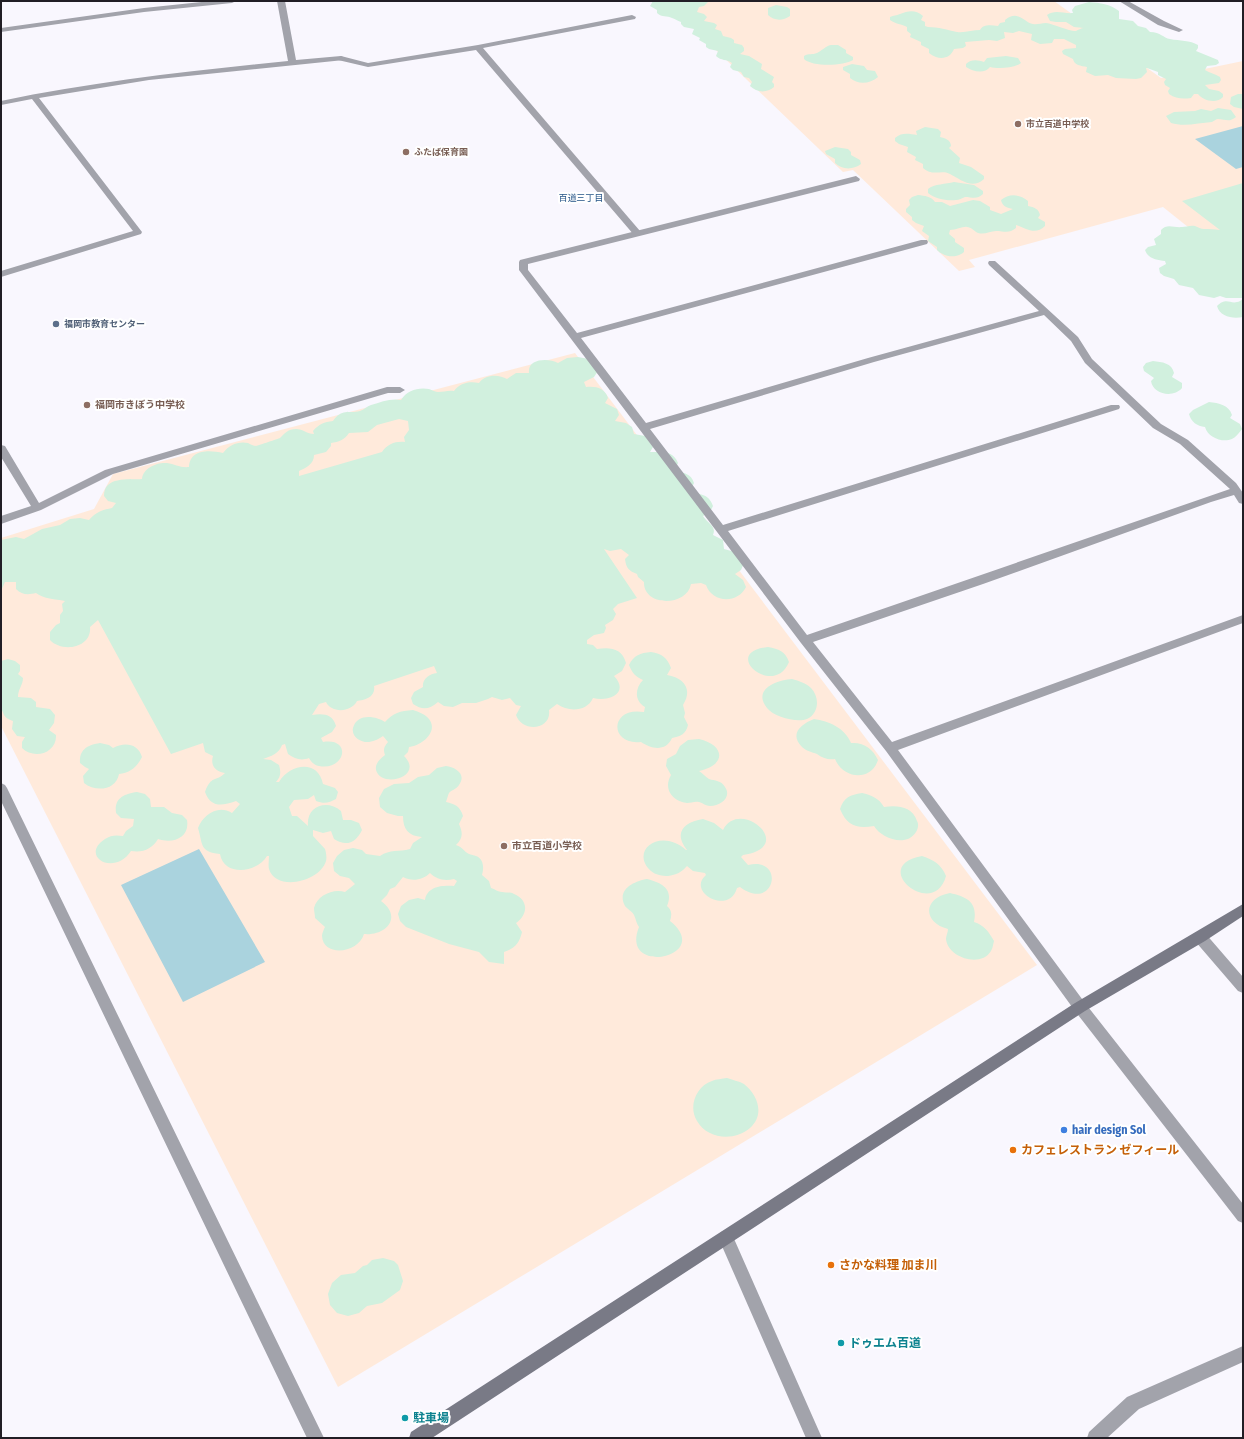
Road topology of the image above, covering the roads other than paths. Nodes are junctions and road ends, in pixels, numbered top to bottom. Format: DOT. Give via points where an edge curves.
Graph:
graph roads {
  1 [pos="232,1"];
  2 [pos="280,1"];
  3 [pos="1123,1"];
  4 [pos="632,17"];
  5 [pos="1,30"];
  6 [pos="1179,30"];
  7 [pos="478,47"];
  8 [pos="292,62"];
  9 [pos="34,97"];
  10 [pos="1,103"];
  11 [pos="856,179"];
  12 [pos="637,233"];
  13 [pos="924,242"];
  14 [pos="992,263"];
  15 [pos="1,274"];
  16 [pos="1045,312"];
  17 [pos="575,337"];
  18 [pos="400,390"];
  19 [pos="1115,407"];
  20 [pos="644,427"];
  21 [pos="1,448"];
  22 [pos="1236,491"];
  23 [pos="1243,501"];
  24 [pos="37,508"];
  25 [pos="1,520"];
  26 [pos="721,529"];
  27 [pos="1243,618"];
  28 [pos="805,640"];
  29 [pos="890,748"];
  30 [pos="1,788"];
  31 [pos="1243,909"];
  32 [pos="1200,937"];
  33 [pos="1243,987"];
  34 [pos="1080,1006"];
  35 [pos="1243,1216"];
  36 [pos="726,1237"];
  37 [pos="1243,1354"];
  38 [pos="316,1438"];
  39 [pos="417,1438"];
  40 [pos="814,1438"];
  41 [pos="1095,1438"];
  1 -- 5 [label="street" via="144,10"];
  2 -- 8 [label="street"];
  3 -- 6 [label="street" via="1161,23"];
  4 -- 7 [label="street"];
  7 -- 8 [label="street" via="368,65 341,58"];
  7 -- 12 [label="street"];
  8 -- 9 [label="street" via="149,78"];
  9 -- 10 [label="street"];
  9 -- 15 [label="street" via="138,232"];
  11 -- 12 [label="street"];
  12 -- 17 [label="street" via="523,262 524,270"];
  13 -- 17 [label="street"];
  14 -- 16 [label="street"];
  16 -- 20 [label="street"];
  16 -- 22 [label="street" via="1075,339 1093,367 1157,426 1184,442"];
  17 -- 20 [label="street"];
  18 -- 24 [label="street" via="387,390 109,472"];
  19 -- 26 [label="street"];
  20 -- 26 [label="street"];
  21 -- 24 [label="street"];
  22 -- 23 [label="street"];
  22 -- 28 [label="street"];
  24 -- 25 [label="street"];
  26 -- 28 [label="street"];
  27 -- 29 [label="street"];
  28 -- 29 [label="street"];
  29 -- 34 [label="street"];
  30 -- 38 [label="street"];
  31 -- 32 [label="street"];
  32 -- 33 [label="street"];
  32 -- 34 [label="street"];
  34 -- 35 [label="street"];
  34 -- 36 [label="street"];
  36 -- 39 [label="street"];
  36 -- 40 [label="street"];
  37 -- 41 [label="street" via="1133,1403"];
}
